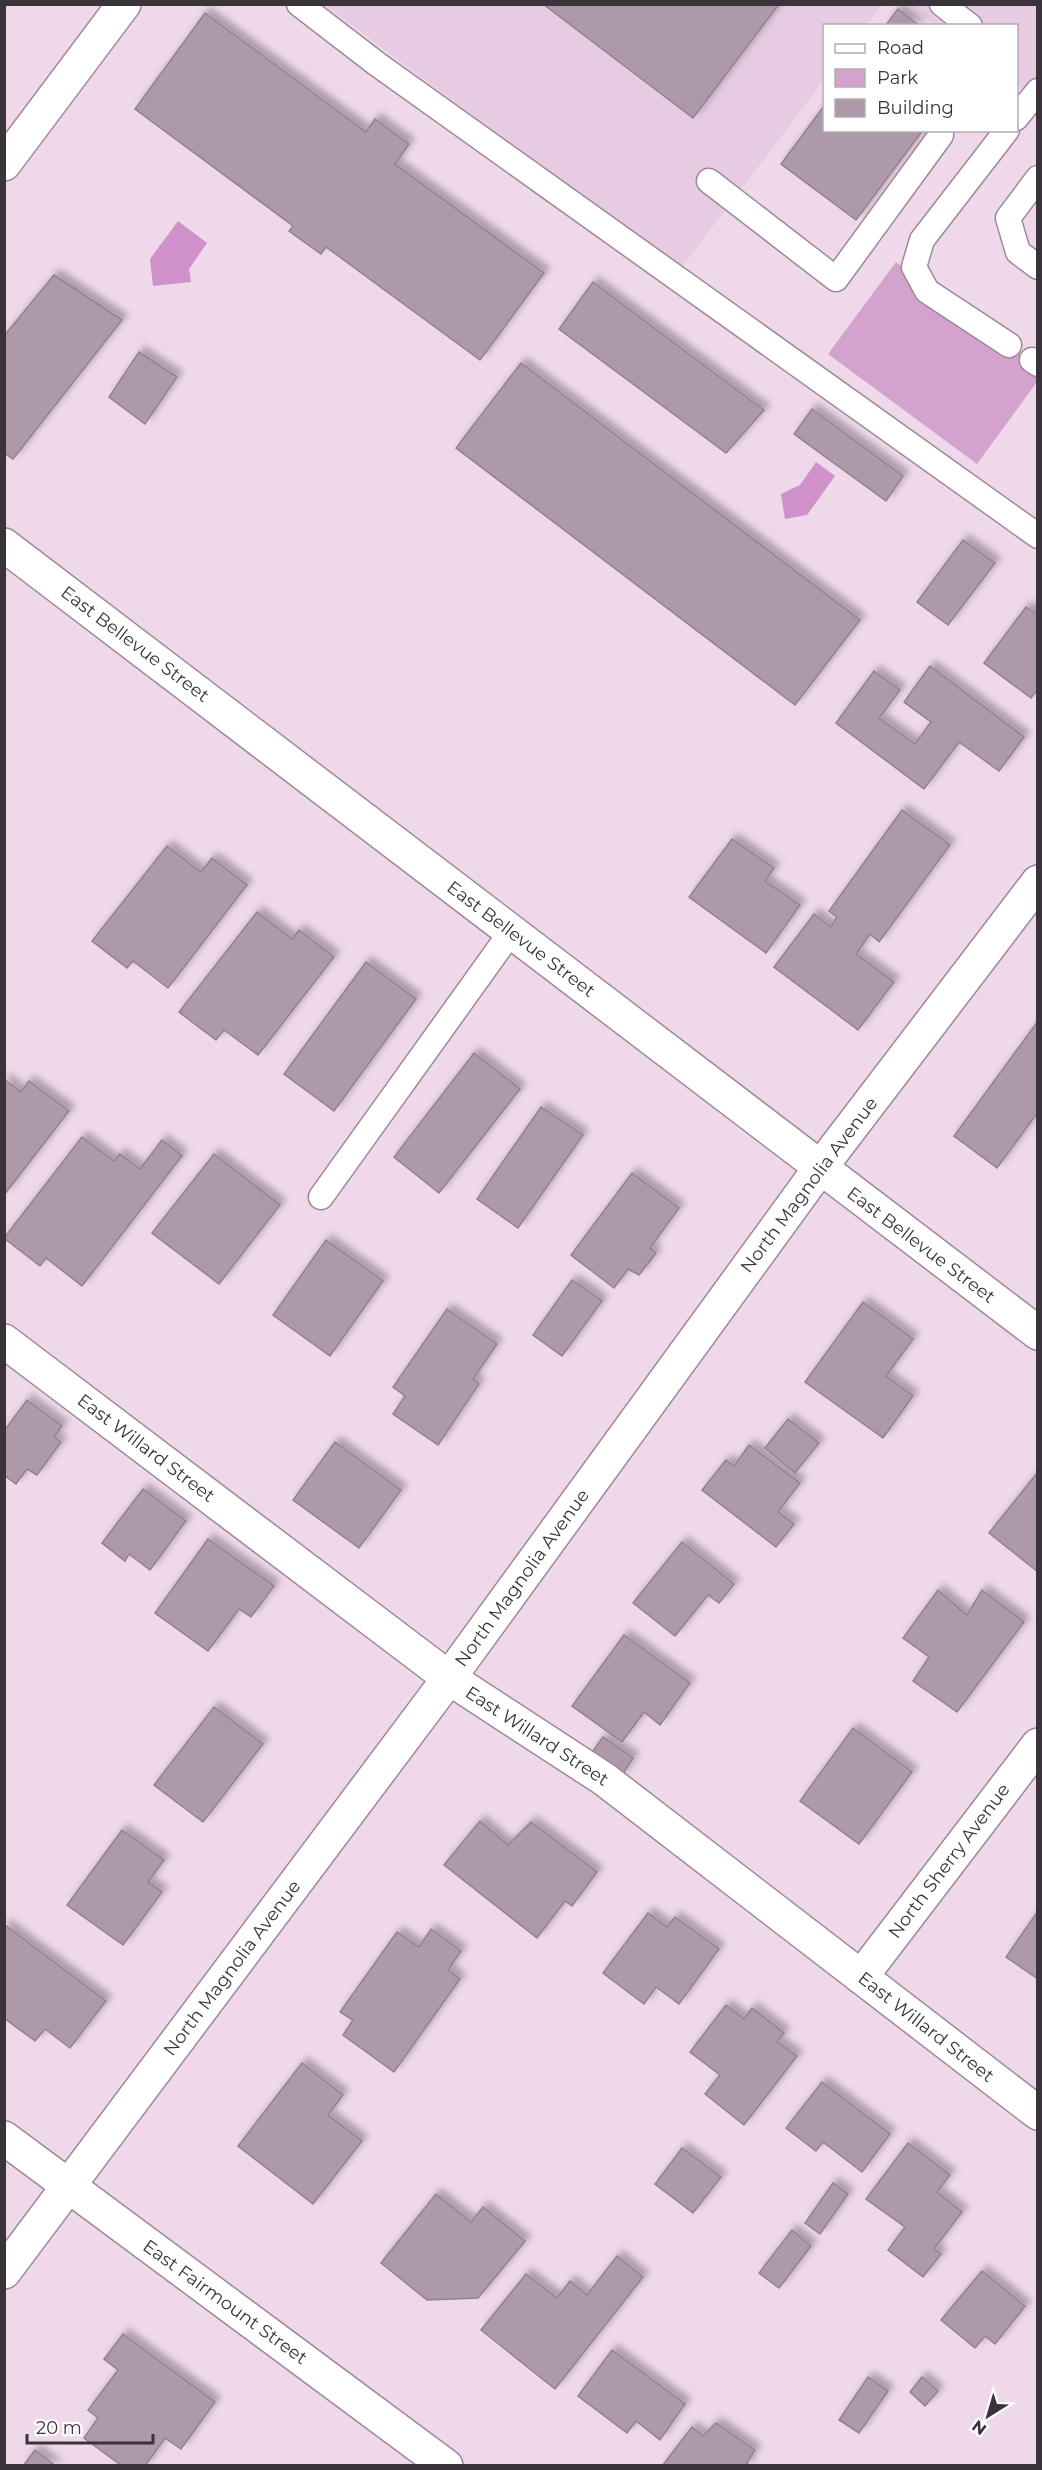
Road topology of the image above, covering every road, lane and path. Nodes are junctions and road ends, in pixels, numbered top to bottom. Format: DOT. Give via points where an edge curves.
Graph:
graph roads {
  1 [pos="124,4"];
  2 [pos="299,4"];
  3 [pos="942,4"];
  4 [pos="967,24"];
  5 [pos="1038,91"];
  6 [pos="1018,117"];
  7 [pos="1005,132"];
  8 [pos="941,135"];
  9 [pos="4,165"];
  10 [pos="1038,178"];
  11 [pos="709,182"];
  12 [pos="1038,267"];
  13 [pos="1010,345"];
  14 [pos="1038,536"];
  15 [pos="4,545"];
  16 [pos="1038,882"];
  17 [pos="511,932"];
  18 [pos="820,1168"];
  19 [pos="321,1197"];
  20 [pos="1038,1334"];
  21 [pos="4,1341"];
  22 [pos="449,1678"];
  23 [pos="1038,1745"];
  24 [pos="861,1977"];
  25 [pos="1038,2113"];
  26 [pos="4,2138"];
  27 [pos="68,2187"];
  28 [pos="4,2272"];
  29 [pos="446,2466"];
  1 -- 9 [label="street"];
  2 -- 14 [label="lane" via="386,71"];
  3 -- 4 [label="lane"];
  5 -- 6 [label="lane"];
  7 -- 13 [label="lane" via="922,240 914,267 927,291"];
  8 -- 11 [label="lane" via="836,279"];
  10 -- 12 [label="lane" via="1008,218 1017,252"];
  15 -- 17 [label="street, East Bellevue Street"];
  16 -- 18 [label="street, North Magnolia Avenue"];
  17 -- 18 [label="street, East Bellevue Street"];
  17 -- 19 [label="lane"];
  18 -- 20 [label="street, East Bellevue Street"];
  18 -- 22 [label="street, North Magnolia Avenue"];
  21 -- 22 [label="street, East Willard Street"];
  22 -- 24 [label="street, East Willard Street" via="604,1779"];
  22 -- 27 [label="street, North Magnolia Avenue"];
  23 -- 24 [label="street, North Sherry Avenue"];
  24 -- 25 [label="street, East Willard Street"];
  26 -- 27 [label="street, East Fairmount Street"];
  27 -- 28 [label="street, North Magnolia Avenue"];
  27 -- 29 [label="street, East Fairmount Street"];
}
